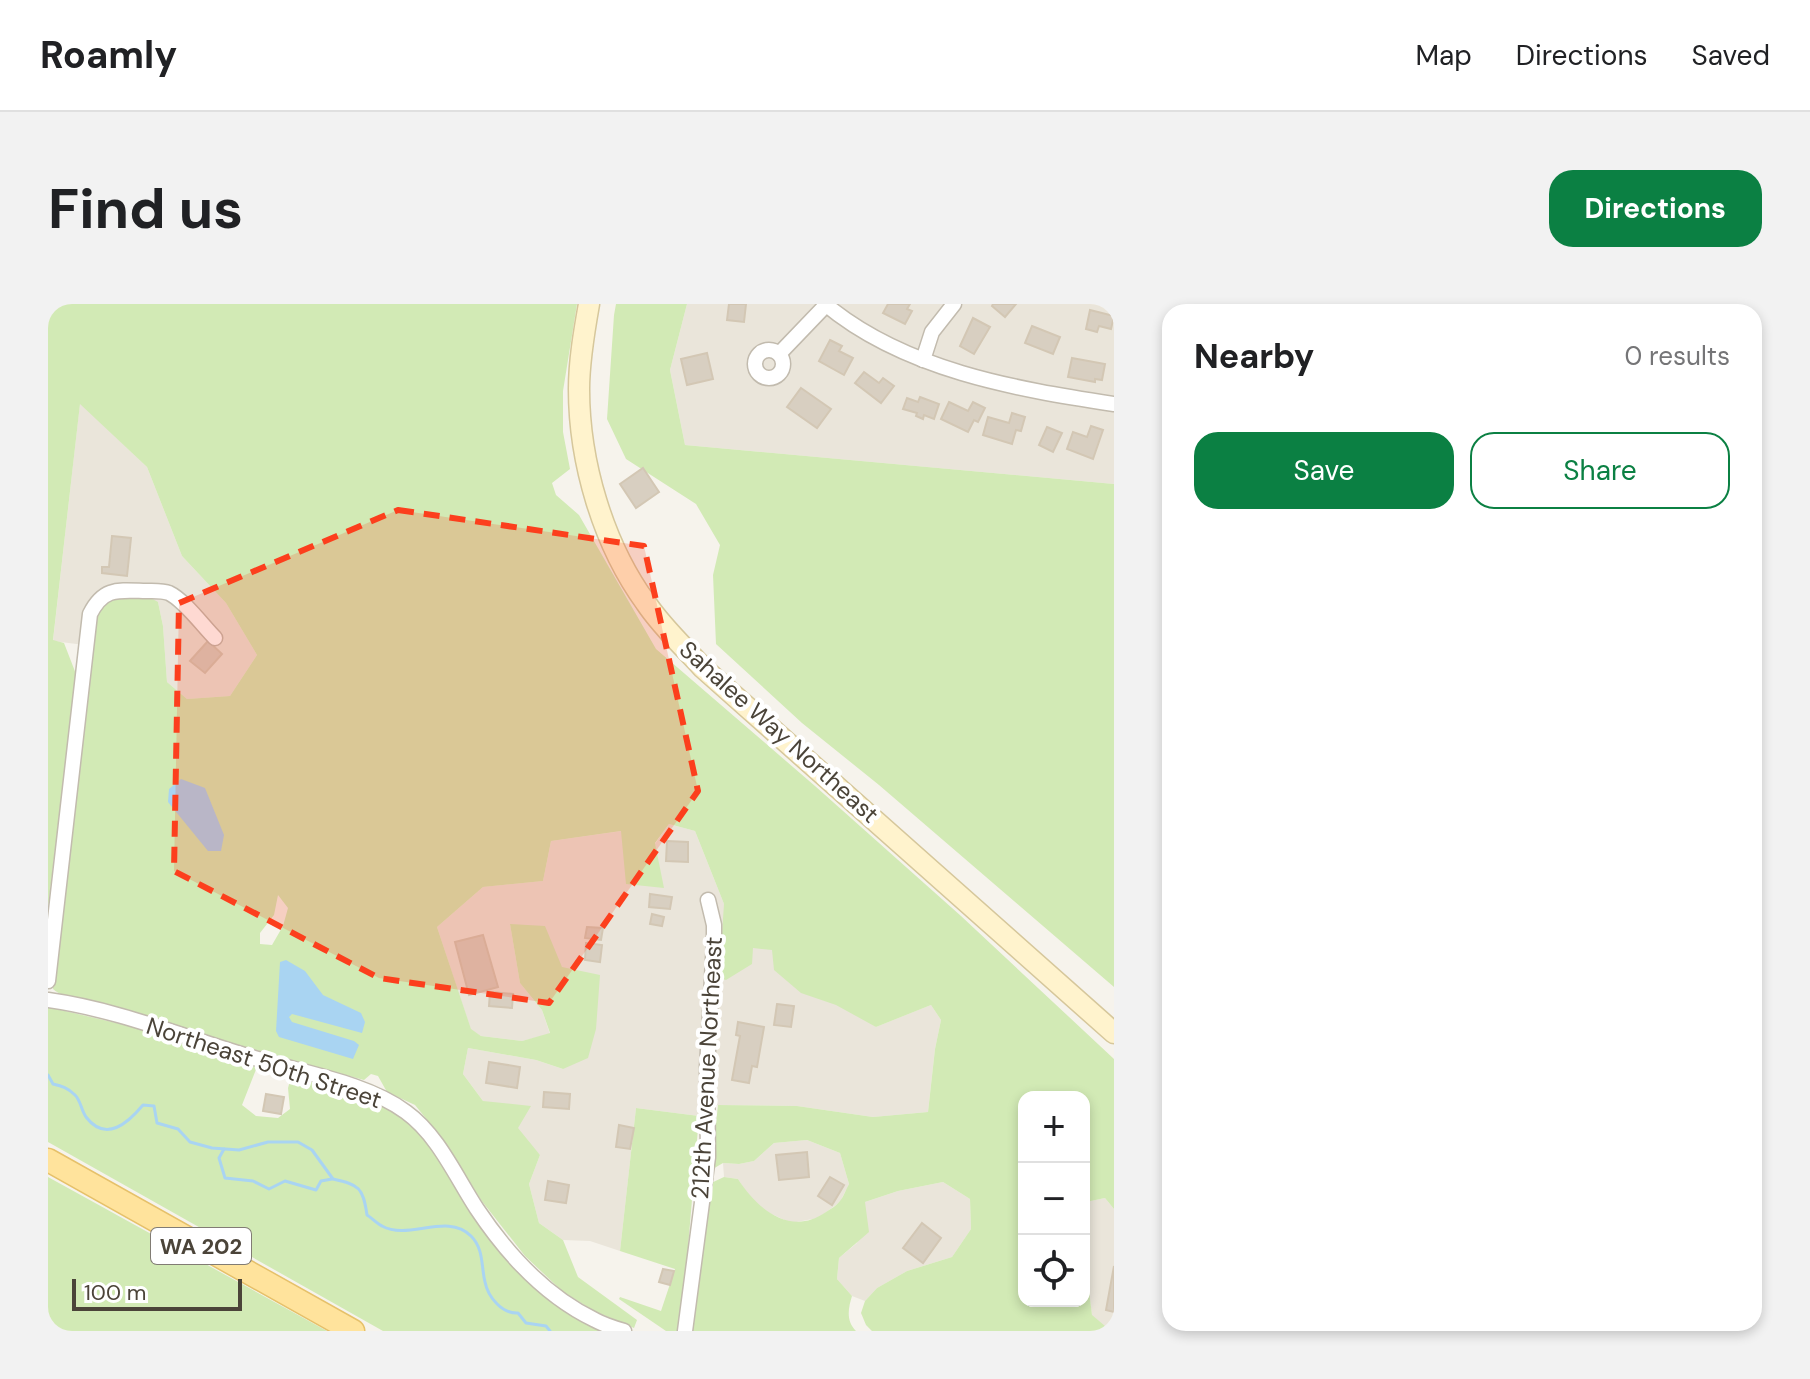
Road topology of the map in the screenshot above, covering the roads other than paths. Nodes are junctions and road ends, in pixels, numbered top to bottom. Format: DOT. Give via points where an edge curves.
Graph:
graph roads {
  1 [pos="589,304"];
  2 [pos="826,304"];
  3 [pos="954,304"];
  4 [pos="779,354"];
  5 [pos="923,360"];
  6 [pos="1114,404"];
  7 [pos="215,638"];
  8 [pos="708,900"];
  9 [pos="48,981"];
  10 [pos="48,1000"];
  11 [pos="1114,1033"];
  12 [pos="48,1160"];
  13 [pos="353,1331"];
  14 [pos="624,1331"];
  15 [pos="685,1331"];
  1 -- 11 [label="main road, Sahalee Way Northeast" via="579,386 584,452 605,527 646,604 703,668"];
  2 -- 4 [label="street"];
  2 -- 5 [label="street" via="849,324"];
  3 -- 5 [label="street" via="932,332"];
  5 -- 6 [label="street" via="1009,385"];
  7 -- 9 [label="street" via="167,592 118,590 96,601 90,614"];
  8 -- 15 [label="street, 212th Avenue Northeast" via="714,925 708,1157"];
  10 -- 14 [label="street, Northeast 50th Street" via="129,1018 381,1098 424,1129 479,1212 538,1281 596,1321"];
  12 -- 13 [label="main road, WA 202"];
}
